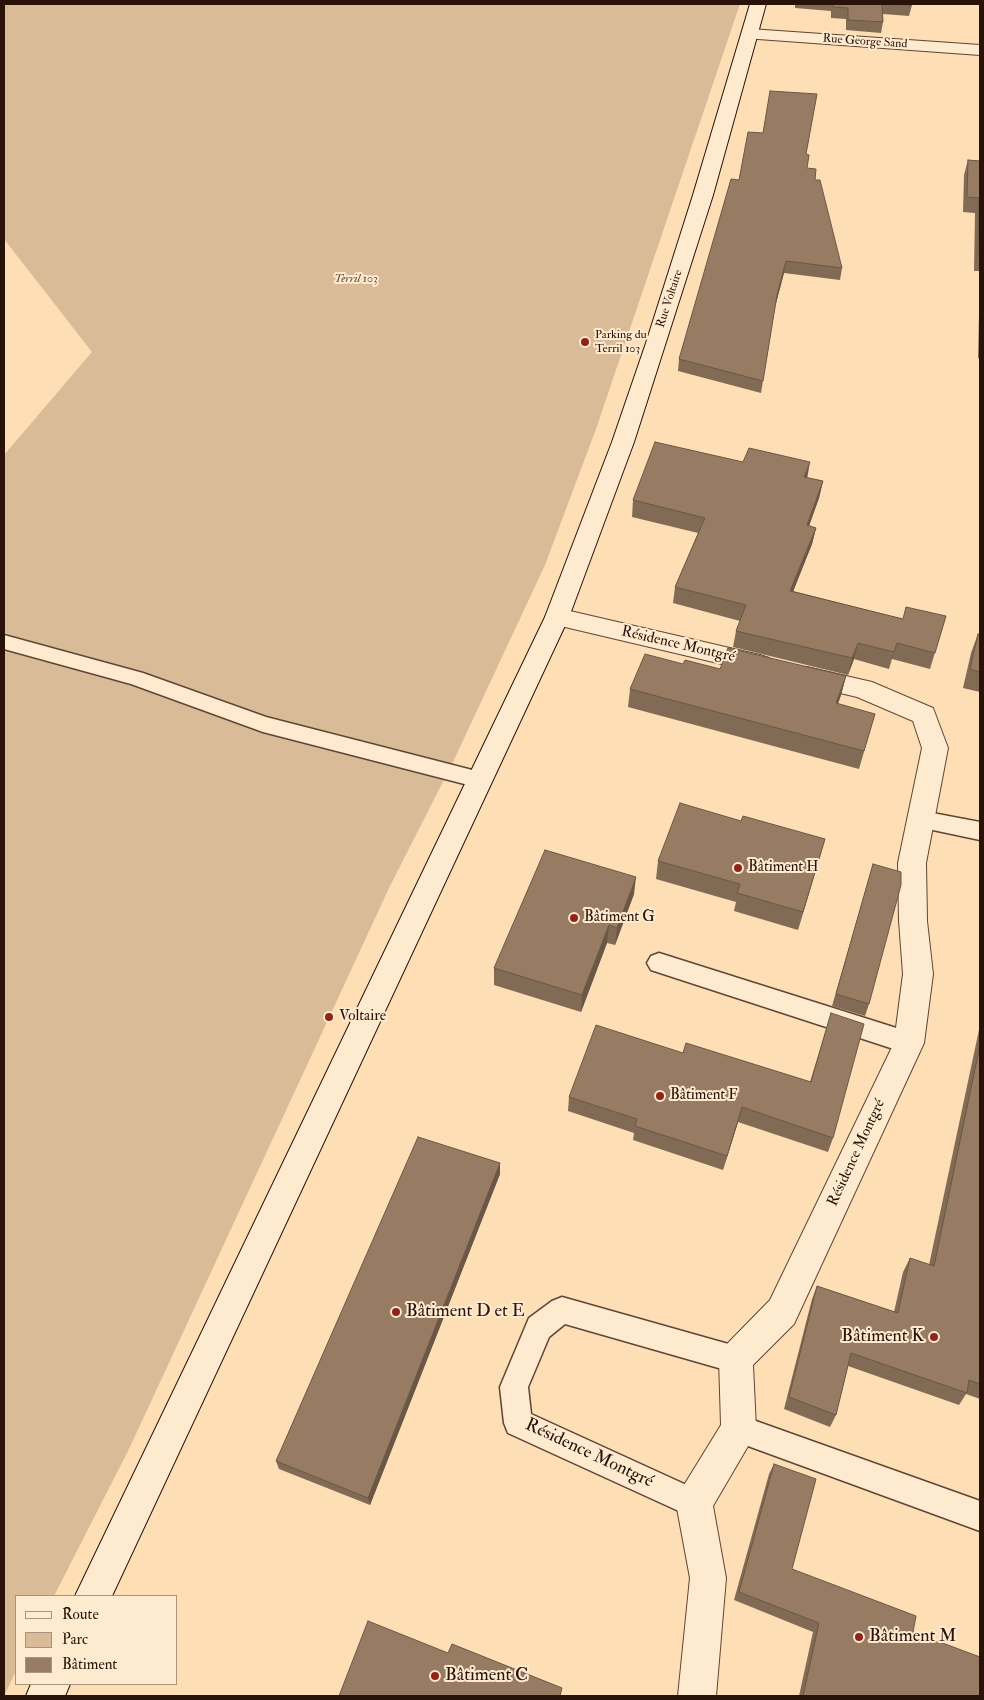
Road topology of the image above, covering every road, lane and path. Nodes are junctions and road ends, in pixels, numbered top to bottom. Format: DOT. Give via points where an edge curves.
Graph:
graph roads {
  1 [pos="758,4"];
  2 [pos="750,34"];
  3 [pos="980,50"];
  4 [pos="557,617"];
  5 [pos="4,642"];
  6 [pos="480,780"];
  7 [pos="922,820"];
  8 [pos="980,831"];
  9 [pos="659,964"];
  10 [pos="909,1043"];
  11 [pos="736,1359"];
  12 [pos="739,1429"];
  13 [pos="694,1503"];
  14 [pos="980,1516"];
  15 [pos="93,1595"];
  16 [pos="696,1696"];
  1 -- 2 [label="street, Rue Voltaire"];
  2 -- 3 [label="street, Rue George Sand"];
  2 -- 4 [label="street, Rue Voltaire" via="703,195 624,442"];
  4 -- 6 [label="street, Rue Voltaire"];
  4 -- 7 [label="street, Résidence Montgré" via="862,689 924,715 935,748"];
  5 -- 6 [label="lane" via="136,678 263,724"];
  6 -- 15 [label="street, Rue Voltaire"];
  7 -- 8 [label="lane"];
  7 -- 10 [label="street, Résidence Montgré" via="912,862 918,974"];
  9 -- 10 [label="lane"];
  10 -- 11 [label="street, Résidence Montgré" via="782,1312"];
  11 -- 12 [label="street"];
  11 -- 13 [label="lane, Résidence Montgré" via="562,1310 539,1328 514,1387 518,1423"];
  12 -- 13 [label="street"];
  12 -- 14 [label="lane"];
  13 -- 16 [label="street" via="708,1578"];
}
